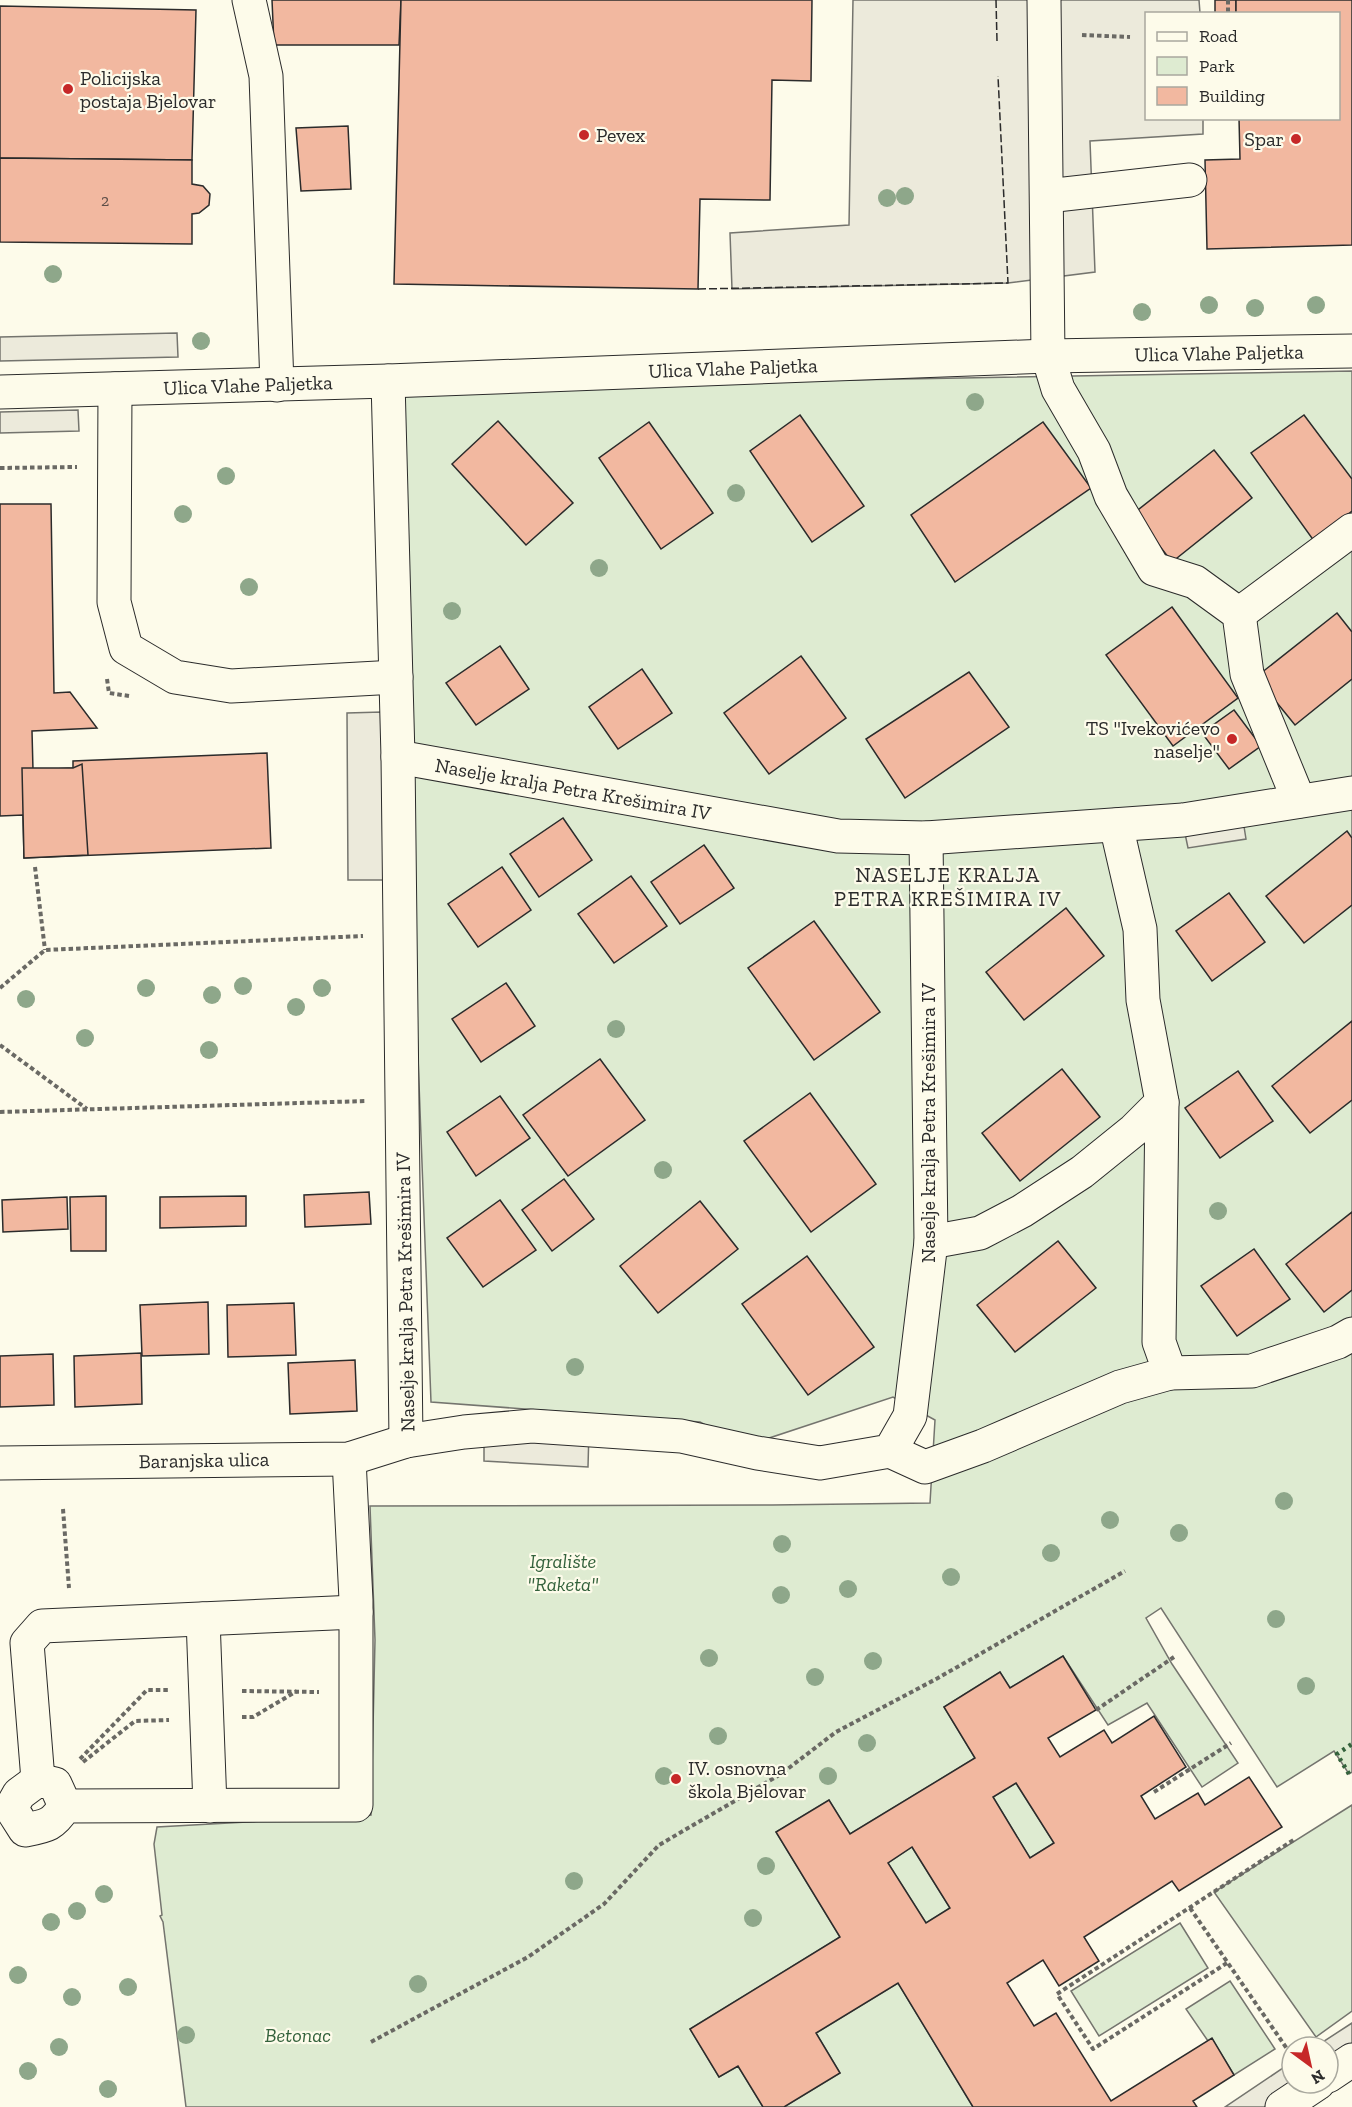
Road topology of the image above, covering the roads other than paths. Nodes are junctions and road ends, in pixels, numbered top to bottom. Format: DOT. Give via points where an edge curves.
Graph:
graph roads {
  1 [pos="249,0"];
  2 [pos="1044,0"];
  3 [pos="1190,180"];
  4 [pos="1047,196"];
  5 [pos="1352,351"];
  6 [pos="1048,356"];
  7 [pos="388,381"];
  8 [pos="277,385"];
  9 [pos="115,389"];
  10 [pos="0,392"];
  11 [pos="1352,530"];
  12 [pos="1239,614"];
  13 [pos="396,677"];
  14 [pos="398,757"];
  15 [pos="1352,793"];
  16 [pos="1299,801"];
  17 [pos="1116,825"];
  18 [pos="926,838"];
  19 [pos="1162,1102"];
  20 [pos="931,1242"];
  21 [pos="1352,1334"];
  22 [pos="1170,1372"];
  23 [pos="406,1441"];
  24 [pos="890,1451"];
  25 [pos="349,1459"];
  26 [pos="0,1463"];
  27 [pos="356,1612"];
  28 [pos="202,1619"];
  29 [pos="38,1780"];
  30 [pos="65,1806"];
  31 [pos="210,1806"];
  32 [pos="1300,2095"];
  33 [pos="1282,2107"];
  1 -- 8 [label="street" via="266,76"];
  2 -- 4 [label="street"];
  3 -- 4 [label="street"];
  4 -- 6 [label="street"];
  5 -- 6 [label="street, Ulica Vlahe Paljetka"];
  6 -- 7 [label="street, Ulica Vlahe Paljetka"];
  6 -- 12 [label="street" via="1058,389 1154,569 1195,582"];
  7 -- 8 [label="street, Ulica Vlahe Paljetka"];
  7 -- 13 [label="street, Naselje kralja Petra Krešimira IV"];
  8 -- 9 [label="street, Ulica Vlahe Paljetka"];
  9 -- 10 [label="street, Ulica Vlahe Paljetka"];
  9 -- 13 [label="street" via="114,602 126,648 175,677 231,686"];
  11 -- 12 [label="street"];
  12 -- 16 [label="street" via="1247,674"];
  13 -- 14 [label="street, Naselje kralja Petra Krešimira IV"];
  14 -- 18 [label="street, Naselje kralja Petra Krešimira IV" via="838,836"];
  14 -- 23 [label="street, Naselje kralja Petra Krešimira IV"];
  15 -- 16 [label="street, Naselje kralja Petra Krešimira IV"];
  16 -- 17 [label="street, Naselje kralja Petra Krešimira IV" via="1183,820"];
  17 -- 18 [label="street, Naselje kralja Petra Krešimira IV"];
  17 -- 19 [label="street" via="1140,929 1143,1000"];
  18 -- 20 [label="street, Naselje kralja Petra Krešimira IV"];
  19 -- 20 [label="street" via="1082,1172 1022,1211 980,1233"];
  19 -- 22 [label="street" via="1159,1342"];
  20 -- 24 [label="street, Naselje kralja Petra Krešimira IV" via="910,1416"];
  21 -- 22 [label="street" via="1252,1371"];
  22 -- 24 [label="street" via="1120,1387 925,1467"];
  23 -- 24 [label="street, Naselje kralja Petra Krešimira IV" via="464,1431 532,1426 681,1436 820,1463"];
  23 -- 25 [label="street, Baranjska ulica"];
  25 -- 26 [label="street, Baranjska ulica"];
  25 -- 27 [label="street"];
  27 -- 28 [label="street"];
  27 -- 31 [label="street" via="356,1805"];
  28 -- 29 [label="street" via="42,1626 27,1644"];
  28 -- 31 [label="street"];
  29 -- 30 [label="street" via="55,1784"];
  29 -- 30 [label="street" via="19,1794 11,1808 25,1830 56,1820"];
  30 -- 31 [label="street"];
  32 -- 33 [label="street"];
}
